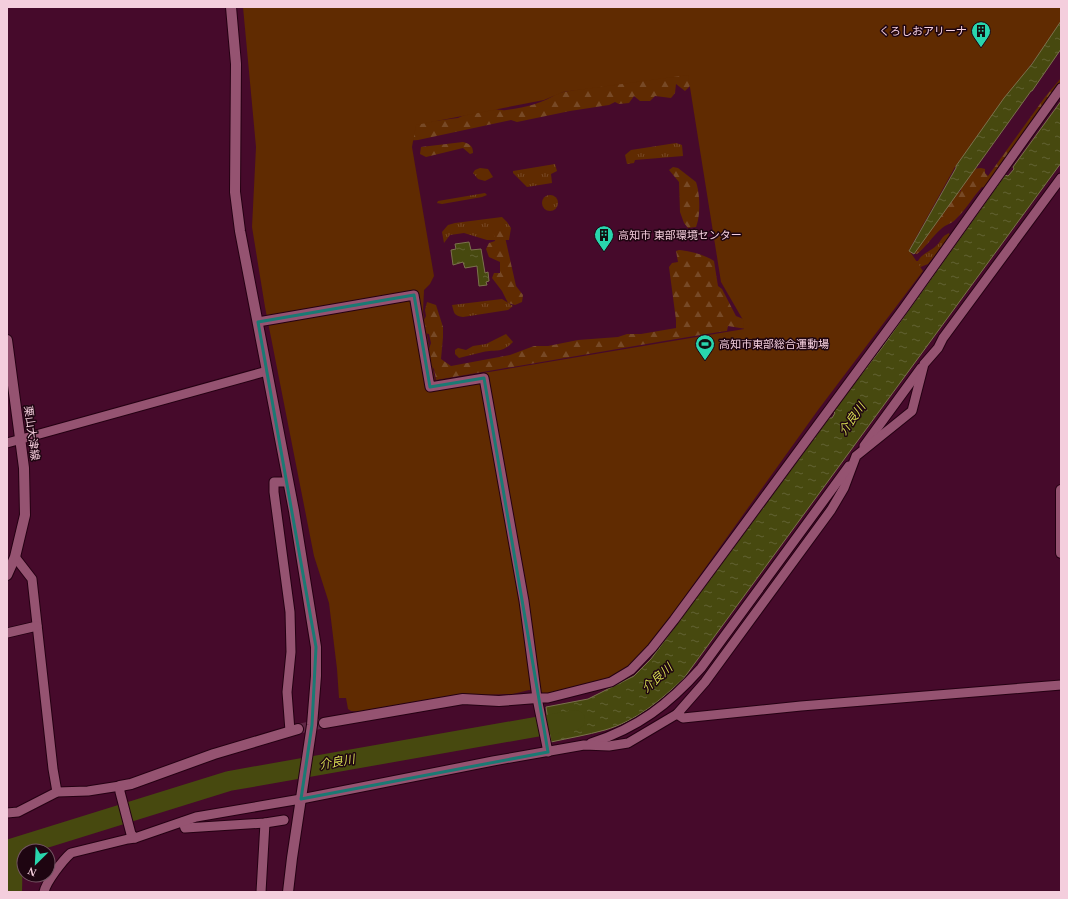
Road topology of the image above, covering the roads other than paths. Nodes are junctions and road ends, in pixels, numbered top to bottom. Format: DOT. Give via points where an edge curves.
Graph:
graph roads {
  1 [pos="231,7"];
  2 [pos="1061,88"];
  3 [pos="1061,178"];
  4 [pos="258,322"];
  5 [pos="7,340"];
  6 [pos="924,364"];
  7 [pos="267,371"];
  8 [pos="20,439"];
  9 [pos="7,443"];
  10 [pos="856,456"];
  11 [pos="288,482"];
  12 [pos="1061,490"];
  13 [pos="1061,553"];
  14 [pos="15,557"];
  15 [pos="7,575"];
  16 [pos="37,626"];
  17 [pos="7,633"];
  18 [pos="1061,685"];
  19 [pos="537,698"];
  20 [pos="677,714"];
  21 [pos="324,723"];
  22 [pos="294,730"];
  23 [pos="584,745"];
  24 [pos="548,752"];
  25 [pos="120,789"];
  26 [pos="57,792"];
  27 [pos="301,797"];
  28 [pos="7,814"];
  29 [pos="284,820"];
  30 [pos="183,822"];
  31 [pos="265,823"];
  32 [pos="133,836"];
  33 [pos="44,892"];
  34 [pos="261,892"];
  35 [pos="288,892"];
  1 -- 4 [label="street" via="236,64 235,192"];
  2 -- 19 [label="street" via="899,315 652,648 631,670 611,682 548,698"];
  3 -- 6 [label="street"];
  4 -- 7 [label="street"];
  4 -- 19 [label="street" via="414,295 430,387 484,378 524,601"];
  5 -- 8 [label="street, 栗山大津線"];
  6 -- 10 [label="street"];
  6 -- 10 [label="street" via="912,411"];
  7 -- 8 [label="street"];
  7 -- 11 [label="street"];
  8 -- 9 [label="street"];
  8 -- 14 [label="street, 栗山大津線" via="24,468 25,515"];
  10 -- 20 [label="street" via="844,488 831,510 705,682"];
  10 -- 23 [label="street" via="706,661 687,683 644,719"];
  11 -- 22 [label="street" via="274,482 274,492 290,612 291,652 287,692"];
  11 -- 27 [label="street" via="316,647 316,676"];
  12 -- 13 [label="street"];
  14 -- 15 [label="street, 栗山大津線"];
  14 -- 16 [label="street" via="32,579"];
  16 -- 17 [label="street"];
  16 -- 26 [label="street"];
  18 -- 20 [label="street" via="684,718"];
  19 -- 21 [label="street" via="463,699"];
  19 -- 24 [label="street"];
  20 -- 23 [label="street" via="628,743 609,746"];
  22 -- 25 [label="street" via="214,754"];
  23 -- 24 [label="street"];
  24 -- 27 [label="street"];
  25 -- 26 [label="street"];
  25 -- 32 [label="street"];
  26 -- 28 [label="street" via="18,812"];
  27 -- 30 [label="street" via="196,817"];
  27 -- 35 [label="street"];
  29 -- 31 [label="street"];
  30 -- 31 [label="street" via="185,828"];
  30 -- 32 [label="street"];
  31 -- 34 [label="street"];
  32 -- 33 [label="street" via="71,853"];
}
